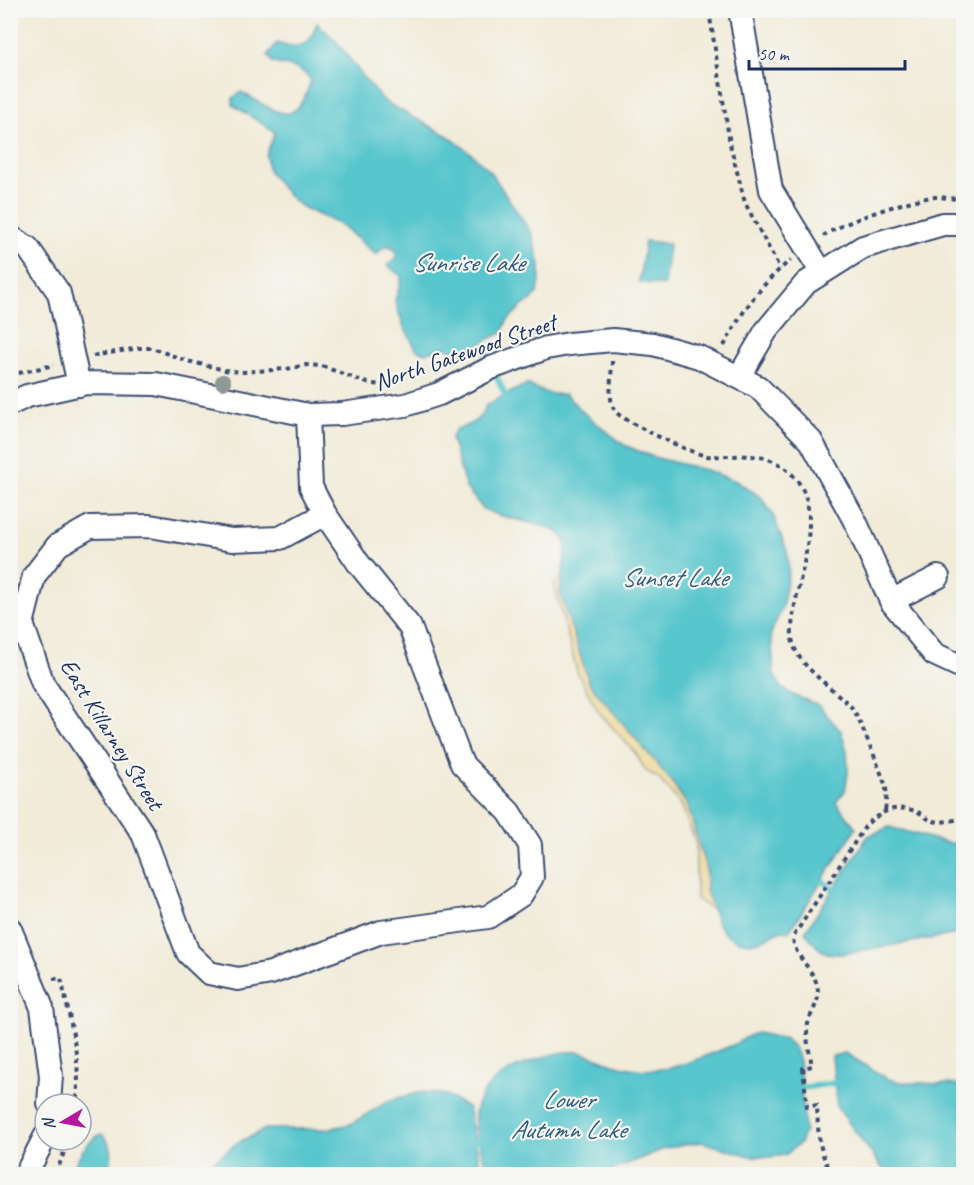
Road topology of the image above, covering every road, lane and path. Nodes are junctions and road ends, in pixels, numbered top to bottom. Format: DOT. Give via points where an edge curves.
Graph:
graph roads {
  1 [pos="740,10"];
  2 [pos="709,11"];
  3 [pos="963,224"];
  4 [pos="10,237"];
  5 [pos="780,269"];
  6 [pos="822,273"];
  7 [pos="613,340"];
  8 [pos="74,360"];
  9 [pos="10,375"];
  10 [pos="739,377"];
  11 [pos="386,384"];
  12 [pos="79,385"];
  13 [pos="10,404"];
  14 [pos="308,415"];
  15 [pos="325,514"];
  16 [pos="938,577"];
  17 [pos="891,601"];
  18 [pos="963,668"];
  19 [pos="885,811"];
  20 [pos="963,818"];
  21 [pos="10,929"];
  22 [pos="49,1092"];
  23 [pos="37,1152"];
  24 [pos="65,1152"];
  25 [pos="26,1174"];
  26 [pos="56,1174"];
  27 [pos="833,1174"];
  1 -- 6 [label="street" via="771,190"];
  2 -- 5 [label="path" via="730,144 743,193"];
  3 -- 6 [label="street" via="943,224 862,247"];
  4 -- 8 [label="street" via="28,248 59,293"];
  6 -- 10 [label="street" via="806,283 766,331"];
  7 -- 10 [label="street, North Gatewood Street" via="653,344 699,357"];
  7 -- 14 [label="street, North Gatewood Street" via="546,348 405,405"];
  7 -- 19 [label="path" via="611,402 615,412 626,421 692,453 767,459 782,466 801,487 808,514 808,539 793,613 792,640 800,659 854,710 886,786"];
  8 -- 9 [label="path"];
  8 -- 11 [label="path" via="152,348 225,370 322,366 367,383"];
  8 -- 12 [label="street"];
  10 -- 17 [label="street, North Gatewood Street" via="758,387 812,441"];
  12 -- 13 [label="street, North Gatewood Street" via="27,396"];
  12 -- 14 [label="street, North Gatewood Street" via="156,384"];
  14 -- 15 [label="street" via="311,487"];
  15 -- 15 [label="street, East Killarney Street" via="410,627 462,764 509,812 531,845 532,877 521,895 489,916 381,932 271,973 238,979 209,973 188,953 143,834 43,684 22,624 34,576 57,545 90,527 150,526 232,540 280,538"];
  16 -- 17 [label="street"];
  17 -- 18 [label="street, North Gatewood Street" via="934,654"];
  19 -- 20 [label="path" via="905,808 940,821"];
  19 -- 27 [label="path" via="866,825 793,937 794,948 815,978 818,993 807,1035 812,1066 803,1068 807,1107 817,1105 820,1146"];
  21 -- 22 [label="street" via="42,1008 51,1076"];
  23 -- 25 [label="street"];
  24 -- 26 [label="path"];
}
